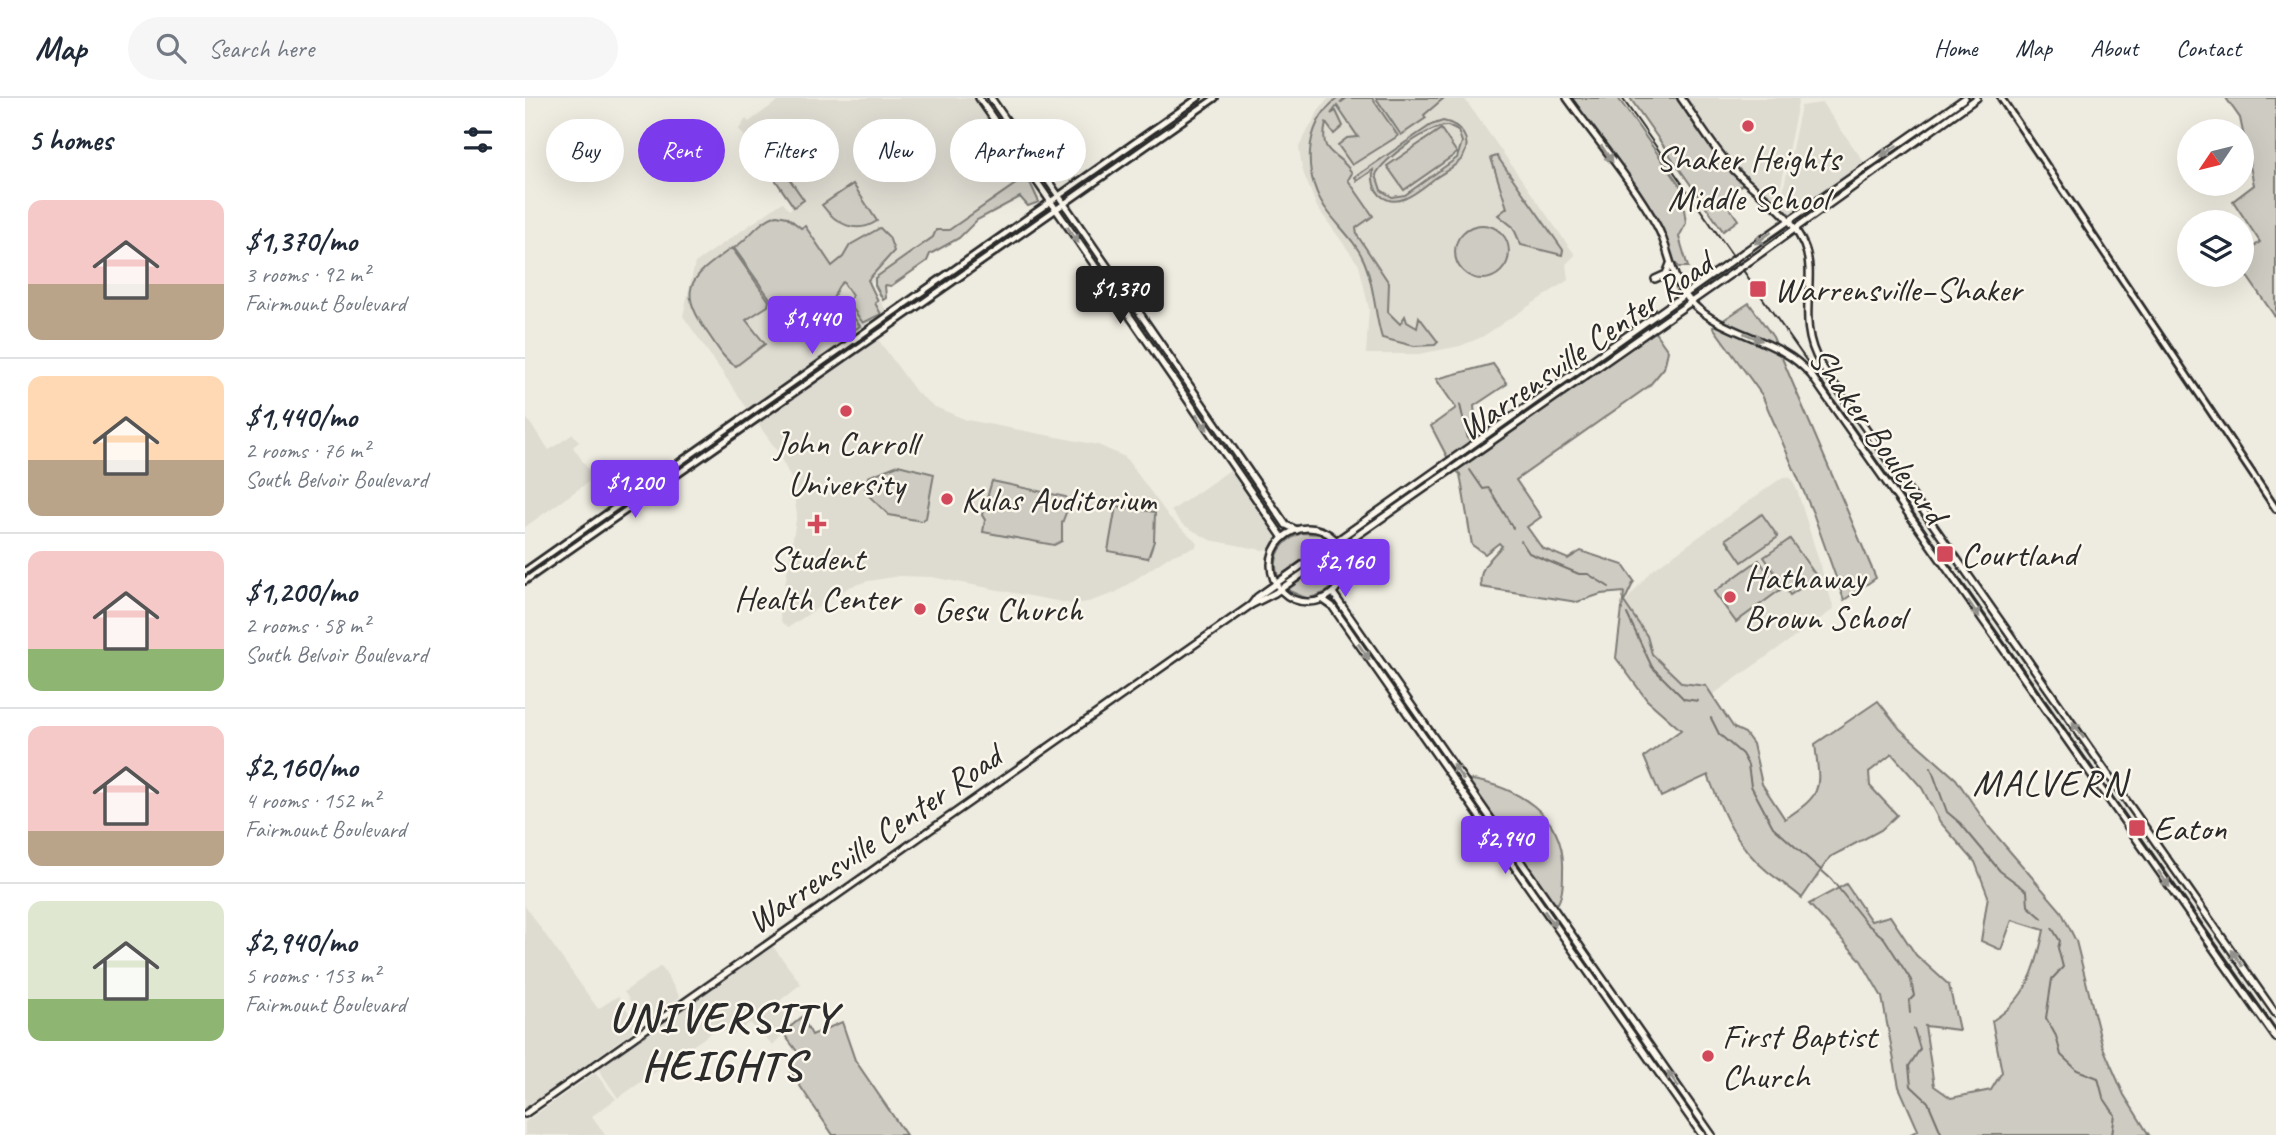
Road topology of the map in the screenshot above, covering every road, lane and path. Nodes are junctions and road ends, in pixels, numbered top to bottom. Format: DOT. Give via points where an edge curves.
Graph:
graph roads {
  1 [pos="979,98"];
  2 [pos="991,98"];
  3 [pos="1198,98"];
  4 [pos="1215,98"];
  5 [pos="1567,98"];
  6 [pos="1681,98"];
  7 [pos="1965,98"];
  8 [pos="1977,98"];
  9 [pos="2001,98"];
  10 [pos="1059,197"];
  11 [pos="1051,203"];
  12 [pos="1063,204"];
  13 [pos="1055,209"];
  14 [pos="1789,221"];
  15 [pos="1794,228"];
  16 [pos="1669,264"];
  17 [pos="1655,279"];
  18 [pos="1685,294"];
  19 [pos="1690,301"];
  20 [pos="2276,509"];
  21 [pos="593,524"];
  22 [pos="1297,530"];
  23 [pos="597,531"];
  24 [pos="1283,538"];
  25 [pos="1336,541"];
  26 [pos="1341,547"];
  27 [pos="525,571"];
  28 [pos="525,581"];
  29 [pos="1279,586"];
  30 [pos="1333,593"];
  31 [pos="1322,599"];
  32 [pos="2276,1014"];
  33 [pos="2276,1038"];
  34 [pos="525,1114"];
  35 [pos="1702,1120"];
  36 [pos="1696,1126"];
  37 [pos="1702,1135"];
  38 [pos="1712,1135"];
  1 -- 11 [label="main road"];
  2 -- 10 [label="main road"];
  3 -- 10 [label="street"];
  4 -- 12 [label="street"];
  5 -- 16 [label="main road, Shaker Boulevard, one-way" via="1654,221"];
  6 -- 14 [label="main road, Shaker Boulevard" via="1732,169 1777,205"];
  7 -- 14 [label="main road, Warrensville Center Road, one-way"];
  8 -- 15 [label="main road, Warrensville Center Road"];
  9 -- 20 [label="street"];
  10 -- 11 [label="street"];
  10 -- 12 [label="main road"];
  11 -- 13 [label="main road"];
  11 -- 21 [label="street"];
  12 -- 13 [label="street"];
  12 -- 22 [label="main road" via="1286,525"];
  13 -- 23 [label="street"];
  13 -- 24 [label="main road, one-way"];
  14 -- 15 [label="main road, Shaker Boulevard"];
  14 -- 18 [label="main road, Warrensville Center Road, one-way, bridge"];
  15 -- 19 [label="main road, Warrensville Center Road, bridge"];
  32 -- 15 [label="main road, Shaker Boulevard, one-way" via="1814,352 1807,325 1806,253"];
  16 -- 17 [label="main road" via="1666,274"];
  16 -- 18 [label="main road, Shaker Boulevard"];
  18 -- 19 [label="main road, Shaker Boulevard"];
  18 -- 25 [label="main road, Warrensville Center Road"];
  19 -- 26 [label="main road, Warrensville Center Road"];
  19 -- 33 [label="main road, Shaker Boulevard, one-way" via="1716,321 1784,350 1811,375"];
  21 -- 23 [label="street"];
  21 -- 27 [label="street"];
  22 -- 24 [label="main road"];
  22 -- 25 [label="main road" via="1315,529"];
  23 -- 28 [label="street"];
  24 -- 29 [label="main road" via="1272,561"];
  25 -- 26 [label="main road"];
  25 -- 29 [label="main road, Warrensville Center Road"];
  26 -- 29 [label="main road, Warrensville Center Road"];
  26 -- 30 [label="main road" via="1345,571"];
  29 -- 31 [label="main road" via="1299,601"];
  29 -- 34 [label="main road, Warrensville Center Road"];
  30 -- 31 [label="main road"];
  35 -- 30 [label="main road, one-way"];
  31 -- 36 [label="main road, one-way" via="1332,606"];
  35 -- 36 [label="main road"];
  35 -- 38 [label="main road"];
  36 -- 37 [label="main road"];
}
